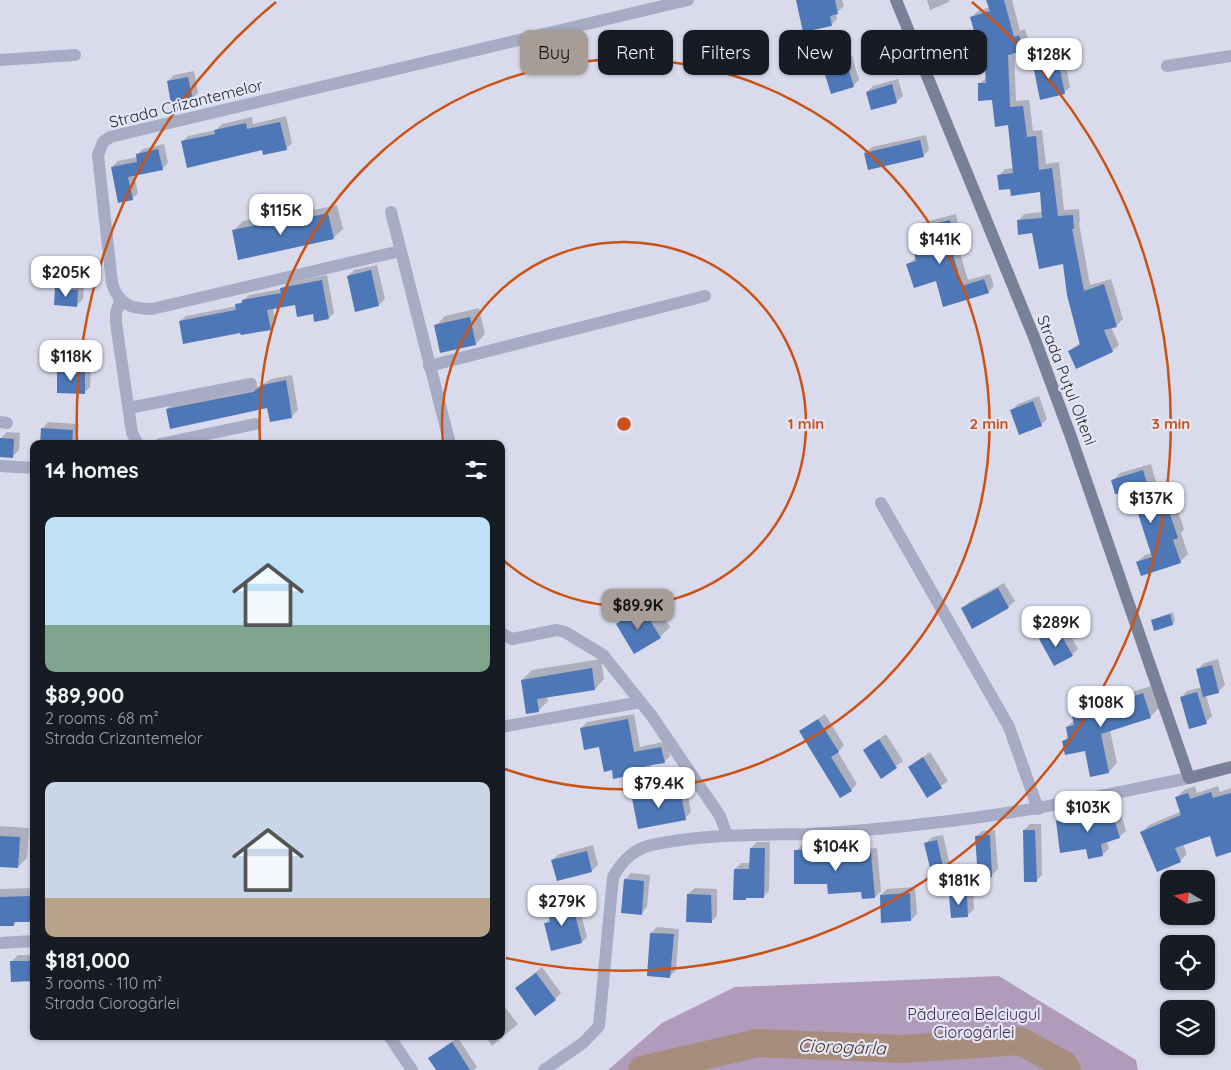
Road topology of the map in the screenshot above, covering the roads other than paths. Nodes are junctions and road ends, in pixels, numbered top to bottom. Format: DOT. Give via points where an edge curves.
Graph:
graph roads {
  1 [pos="688,0"];
  2 [pos="896,0"];
  3 [pos="74,55"];
  4 [pos="1231,56"];
  5 [pos="0,60"];
  6 [pos="1167,66"];
  7 [pos="391,212"];
  8 [pos="400,251"];
  9 [pos="705,296"];
  10 [pos="120,301"];
  11 [pos="429,366"];
  12 [pos="250,384"];
  13 [pos="129,408"];
  14 [pos="255,424"];
  15 [pos="136,440"];
  16 [pos="179,440"];
  17 [pos="449,440"];
  18 [pos="0,466"];
  19 [pos="30,468"];
  20 [pos="882,502"];
  21 [pos="505,635"];
  22 [pos="641,702"];
  23 [pos="505,726"];
  24 [pos="1231,767"];
  25 [pos="1189,778"];
  26 [pos="1038,809"];
  27 [pos="727,835"];
  28 [pos="30,942"];
  29 [pos="0,943"];
  30 [pos="393,1040"];
  31 [pos="412,1070"];
  32 [pos="544,1070"];
  1 -- 10 [label="street, Strada Crizantemelor" via="110,137 103,142 98,155 112,283"];
  2 -- 25 [label="street, Strada Puțul Olteni" via="1034,337"];
  3 -- 5 [label="street"];
  4 -- 6 [label="street"];
  7 -- 8 [label="street"];
  8 -- 10 [label="street" via="152,309 139,309"];
  8 -- 11 [label="street"];
  9 -- 11 [label="street"];
  10 -- 13 [label="street" via="116,323"];
  11 -- 17 [label="street"];
  12 -- 13 [label="street"];
  13 -- 15 [label="street"];
  14 -- 16 [label="street"];
  18 -- 19 [label="street"];
  20 -- 26 [label="street" via="1009,727"];
  21 -- 22 [label="street" via="512,638 557,630 565,632 603,656"];
  22 -- 23 [label="street"];
  22 -- 27 [label="street" via="720,816"];
  24 -- 25 [label="street"];
  25 -- 26 [label="street"];
  26 -- 27 [label="street" via="933,823 809,834"];
  27 -- 32 [label="street" via="636,849 622,863 613,877 610,896 599,1026 583,1043"];
  28 -- 29 [label="street"];
  30 -- 31 [label="street"];
}
